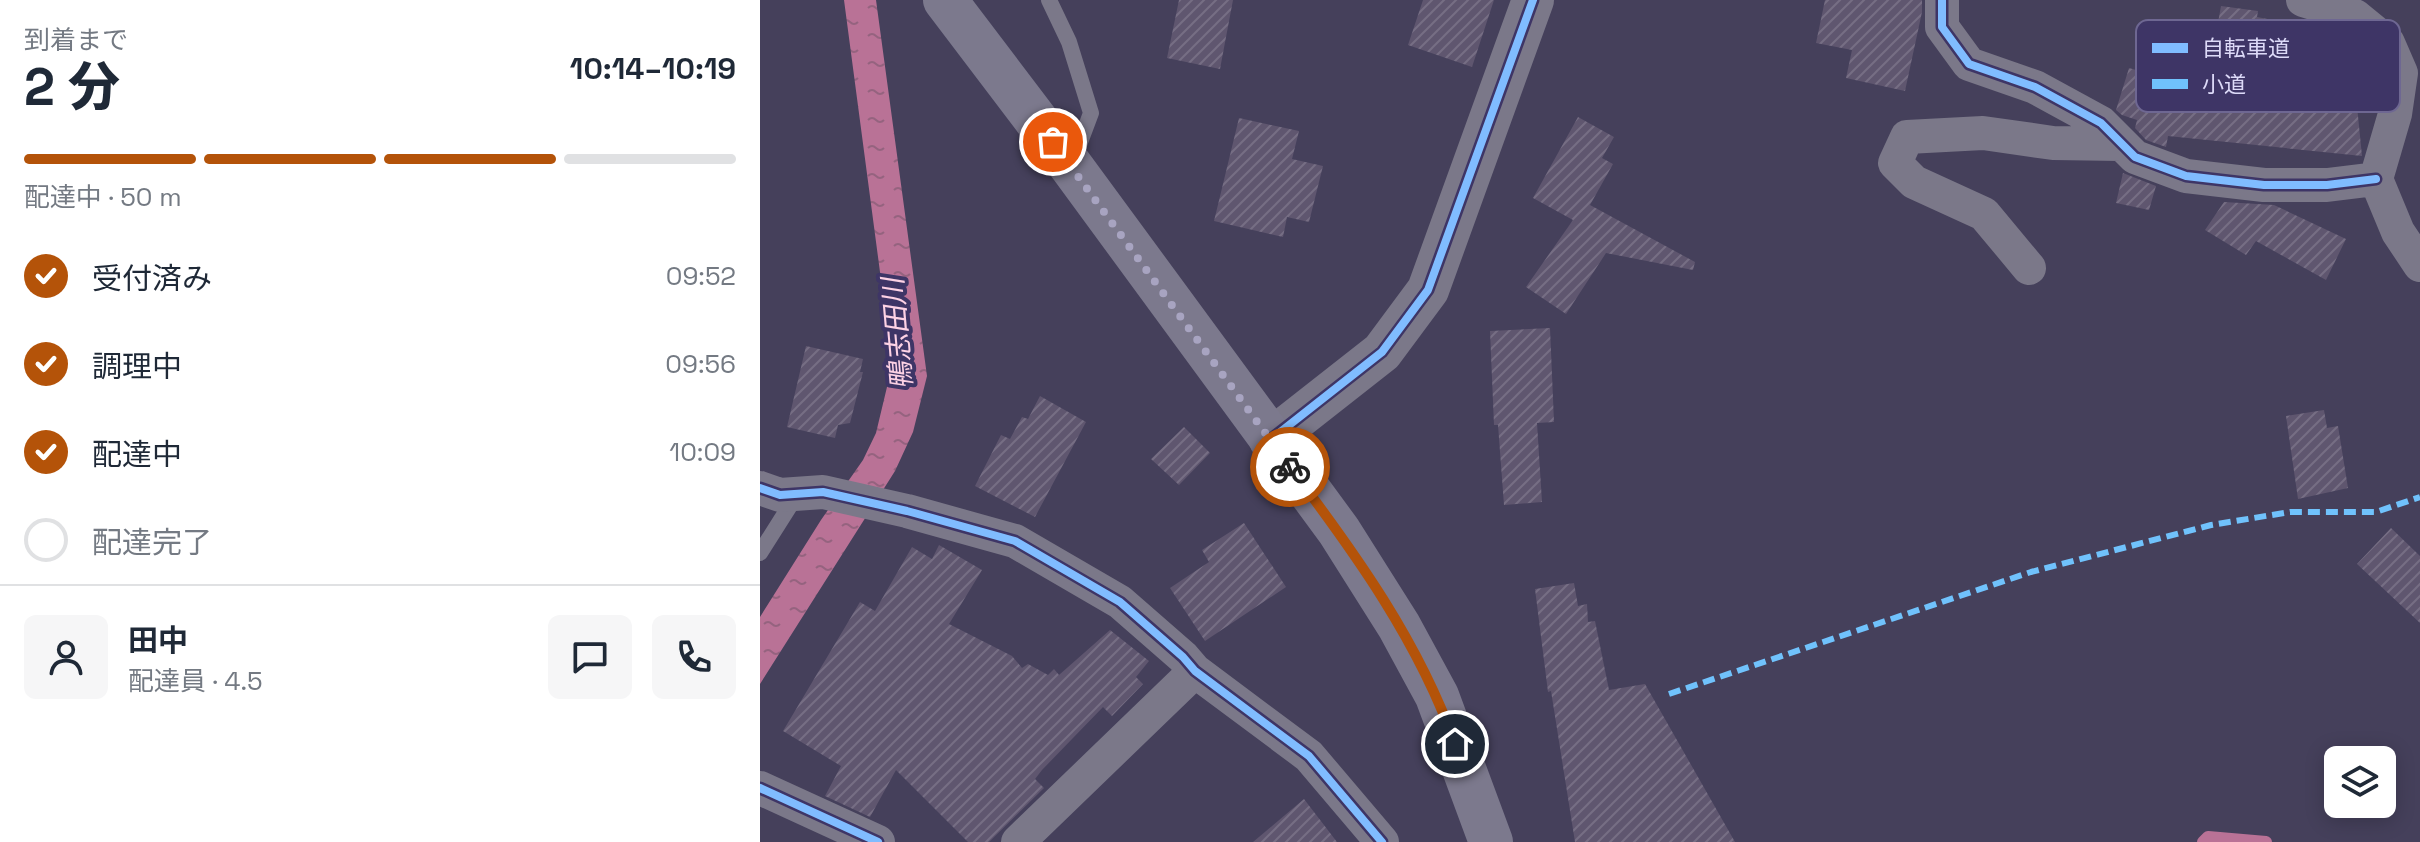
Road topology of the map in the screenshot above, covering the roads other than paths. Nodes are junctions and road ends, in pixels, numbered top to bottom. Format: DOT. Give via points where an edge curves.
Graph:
graph roads {
  1 [pos="945,0"];
  2 [pos="1049,0"];
  3 [pos="1533,0"];
  4 [pos="1942,0"];
  5 [pos="2303,0"];
  6 [pos="2347,7"];
  7 [pos="2395,112"];
  8 [pos="2122,144"];
  9 [pos="1071,166"];
  10 [pos="2376,179"];
  11 [pos="2420,265"];
  12 [pos="2029,268"];
  13 [pos="1270,440"];
  14 [pos="760,488"];
  15 [pos="810,493"];
  16 [pos="760,553"];
  17 [pos="1195,671"];
  18 [pos="760,788"];
  19 [pos="878,842"];
  20 [pos="1018,842"];
  21 [pos="1382,842"];
  22 [pos="1491,842"];
  1 -- 9 [label="main road"];
  2 -- 9 [label="lane" via="1069,42 1091,113"];
  3 -- 13 [label="street" via="1428,290 1382,352"];
  4 -- 8 [label="street" via="1942,27 1969,64 2035,87 2101,123"];
  5 -- 6 [label="street"];
  7 -- 10 [label="street"];
  8 -- 10 [label="street" via="2135,157 2186,176 2264,185"];
  8 -- 12 [label="street" via="2053,143 1983,133 1907,137 1895,163 1914,182 1984,214"];
  9 -- 13 [label="main road"];
  10 -- 11 [label="street" via="2398,232"];
  13 -- 22 [label="main road" via="1339,531 1430,682"];
  14 -- 15 [label="street" via="780,495"];
  15 -- 16 [label="lane"];
  15 -- 17 [label="street" via="907,511 1015,541 1120,602"];
  17 -- 20 [label="street"];
  17 -- 21 [label="street" via="1309,756"];
  18 -- 19 [label="street"];
}
